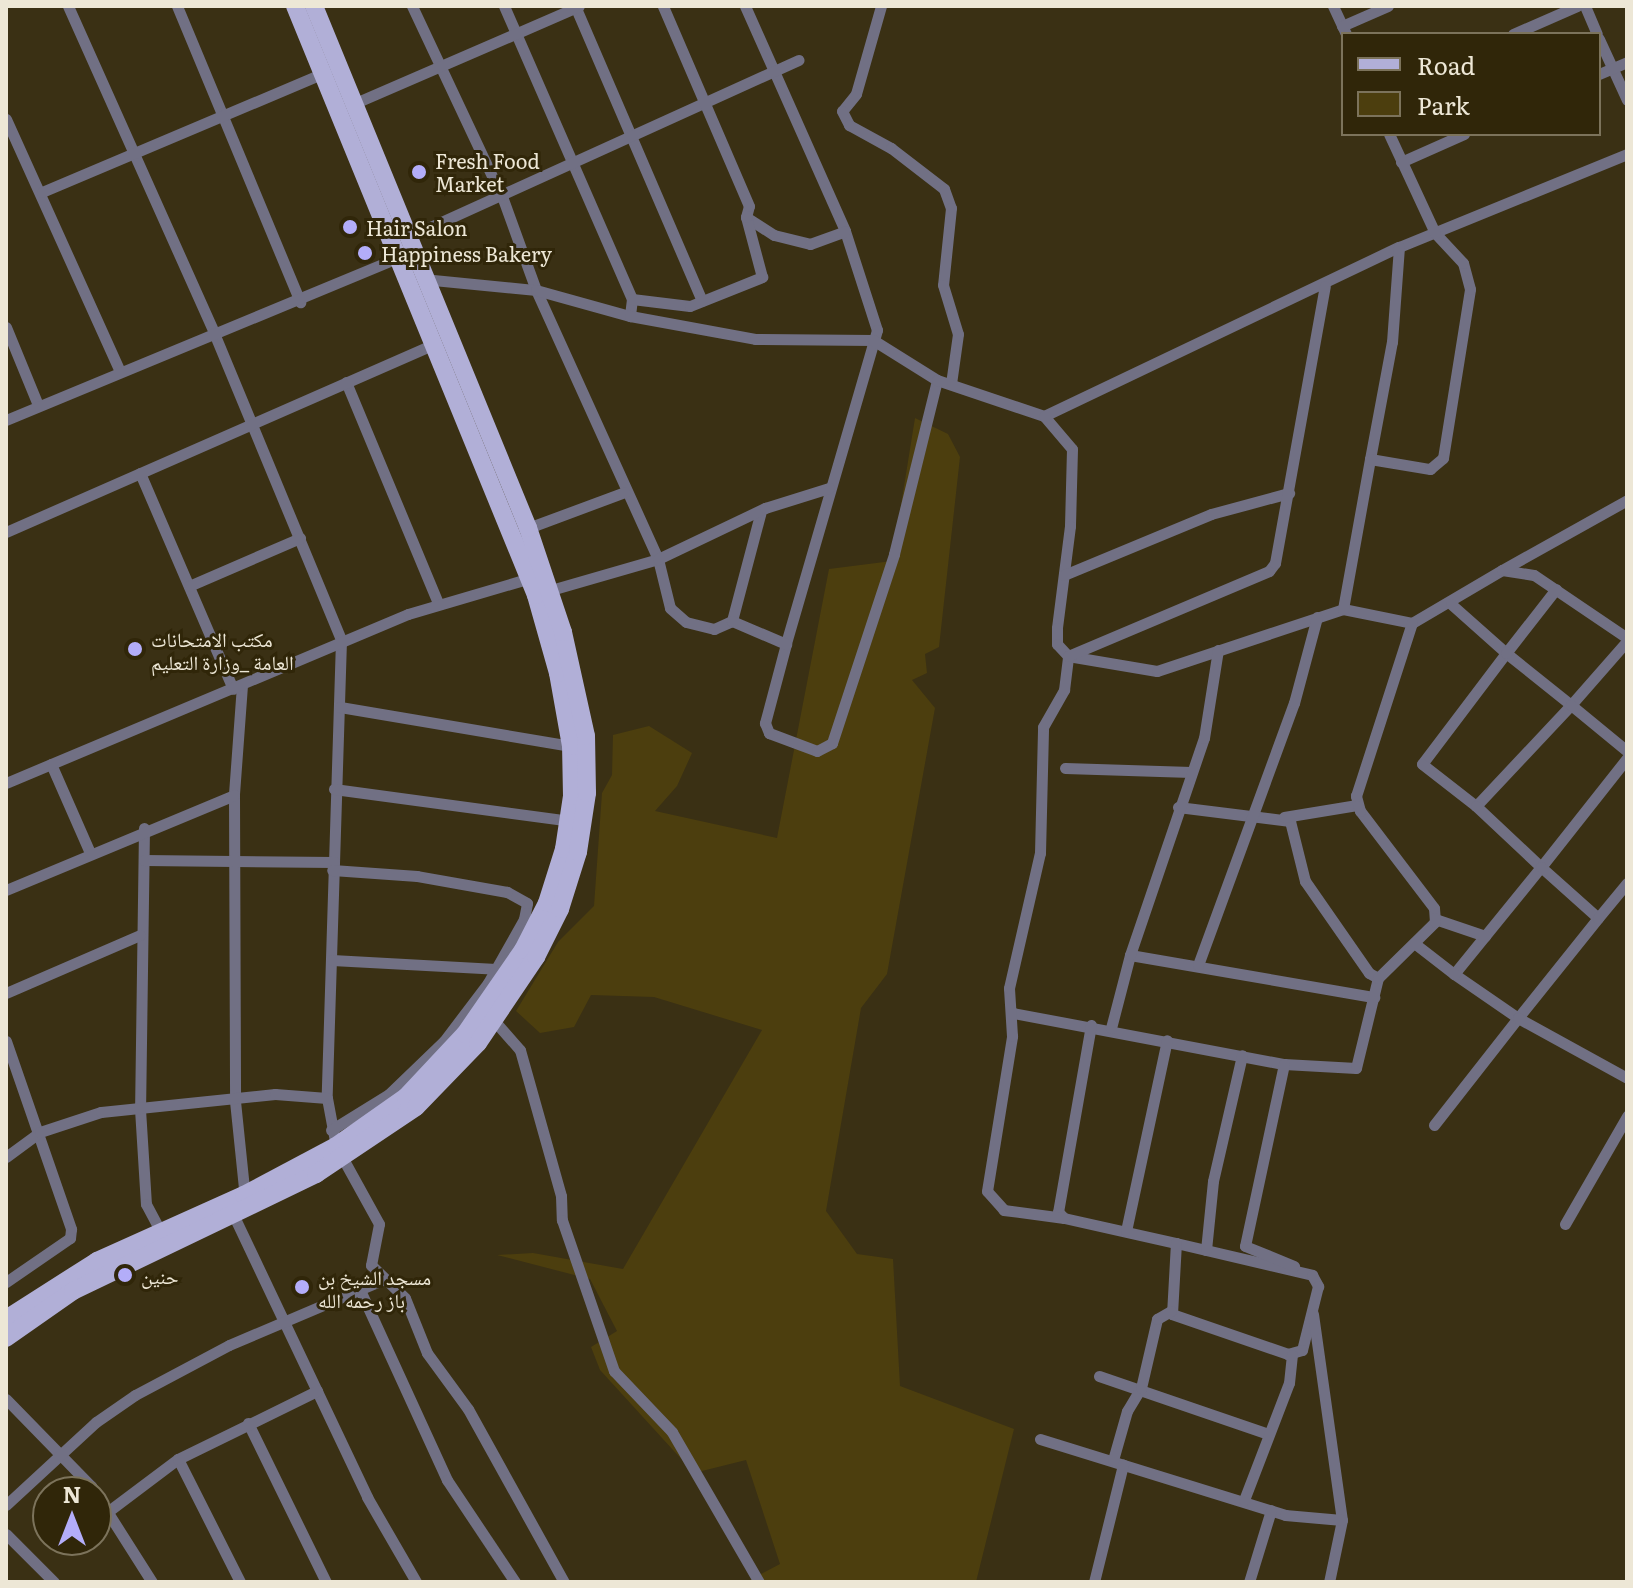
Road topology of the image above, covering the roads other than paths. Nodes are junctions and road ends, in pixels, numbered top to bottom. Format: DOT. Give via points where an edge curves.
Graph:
graph roads {
  1 [pos="68,6"];
  2 [pos="177,6"];
  3 [pos="295,6"];
  4 [pos="314,6"];
  5 [pos="412,6"];
  6 [pos="504,6"];
  7 [pos="577,6"];
  8 [pos="663,6"];
  9 [pos="745,6"];
  10 [pos="881,6"];
  11 [pos="1333,6"];
  12 [pos="1388,6"];
  13 [pos="1577,6"];
  14 [pos="1585,6"];
  15 [pos="1344,30"];
  16 [pos="519,32"];
  17 [pos="1518,32"];
  18 [pos="1596,32"];
  19 [pos="1601,43"];
  20 [pos="799,60"];
  21 [pos="1627,62"];
  22 [pos="443,67"];
  23 [pos="1612,69"];
  24 [pos="330,70"];
  25 [pos="773,72"];
  26 [pos="1601,73"];
  27 [pos="1627,100"];
  28 [pos="708,103"];
  29 [pos="353,104"];
  30 [pos="223,118"];
  31 [pos="6,119"];
  32 [pos="632,136"];
  33 [pos="1390,136"];
  34 [pos="1460,136"];
  35 [pos="20,153"];
  36 [pos="1627,154"];
  37 [pos="133,155"];
  38 [pos="6,159"];
  39 [pos="1401,162"];
  40 [pos="575,164"];
  41 [pos="42,192"];
  42 [pos="503,199"];
  43 [pos="746,217"];
  44 [pos="845,231"];
  45 [pos="1435,233"];
  46 [pos="400,246"];
  47 [pos="1399,247"];
  48 [pos="417,279"];
  49 [pos="1325,286"];
  50 [pos="536,290"];
  51 [pos="632,299"];
  52 [pos="702,301"];
  53 [pos="300,302"];
  54 [pos="630,316"];
  55 [pos="6,327"];
  56 [pos="214,333"];
  57 [pos="873,340"];
  58 [pos="435,344"];
  59 [pos="120,371"];
  60 [pos="937,380"];
  61 [pos="346,382"];
  62 [pos="951,384"];
  63 [pos="38,405"];
  64 [pos="1044,416"];
  65 [pos="6,420"];
  66 [pos="252,425"];
  67 [pos="1370,459"];
  68 [pos="140,473"];
  69 [pos="829,488"];
  70 [pos="625,492"];
  71 [pos="1289,493"];
  72 [pos="1627,500"];
  73 [pos="761,511"];
  74 [pos="528,528"];
  75 [pos="6,532"];
  76 [pos="300,538"];
  77 [pos="658,559"];
  78 [pos="1502,570"];
  79 [pos="1064,575"];
  80 [pos="189,586"];
  81 [pos="539,588"];
  82 [pos="1556,589"];
  83 [pos="438,603"];
  84 [pos="1451,604"];
  85 [pos="1343,609"];
  86 [pos="1317,617"];
  87 [pos="732,621"];
  88 [pos="1412,623"];
  89 [pos="1627,639"];
  90 [pos="341,640"];
  91 [pos="786,644"];
  92 [pos="1218,650"];
  93 [pos="1506,653"];
  94 [pos="1068,656"];
  95 [pos="237,687"];
  96 [pos="1571,705"];
  97 [pos="340,707"];
  98 [pos="571,746"];
  99 [pos="1627,751"];
  100 [pos="1627,758"];
  101 [pos="51,764"];
  102 [pos="1065,768"];
  103 [pos="1191,772"];
  104 [pos="6,783"];
  105 [pos="334,789"];
  106 [pos="234,795"];
  107 [pos="1357,805"];
  108 [pos="1476,806"];
  109 [pos="1178,807"];
  110 [pos="1250,815"];
  111 [pos="1284,817"];
  112 [pos="576,821"];
  113 [pos="144,828"];
  114 [pos="90,853"];
  115 [pos="144,860"];
  116 [pos="236,860"];
  117 [pos="333,866"];
  118 [pos="1541,867"];
  119 [pos="1627,883"];
  120 [pos="6,890"];
  121 [pos="1598,918"];
  122 [pos="1435,919"];
  123 [pos="140,935"];
  124 [pos="1485,936"];
  125 [pos="1414,943"];
  126 [pos="1130,955"];
  127 [pos="332,960"];
  128 [pos="1198,965"];
  129 [pos="508,974"];
  130 [pos="1454,974"];
  131 [pos="1378,978"];
  132 [pos="6,993"];
  133 [pos="1374,997"];
  134 [pos="1013,1013"];
  135 [pos="489,1015"];
  136 [pos="1518,1018"];
  137 [pos="1091,1025"];
  138 [pos="1111,1028"];
  139 [pos="1167,1040"];
  140 [pos="7,1047"];
  141 [pos="1242,1055"];
  142 [pos="1284,1064"];
  143 [pos="1627,1078"];
  144 [pos="327,1098"];
  145 [pos="235,1101"];
  146 [pos="140,1109"];
  147 [pos="1627,1116"];
  148 [pos="1434,1125"];
  149 [pos="40,1132"];
  150 [pos="337,1145"];
  151 [pos="6,1157"];
  152 [pos="238,1206"];
  153 [pos="1064,1218"];
  154 [pos="1565,1224"];
  155 [pos="1126,1231"];
  156 [pos="161,1232"];
  157 [pos="1176,1243"];
  158 [pos="1206,1250"];
  159 [pos="1308,1274"];
  160 [pos="382,1280"];
  161 [pos="6,1282"];
  162 [pos="360,1290"];
  163 [pos="1312,1308"];
  164 [pos="1171,1311"];
  165 [pos="6,1319"];
  166 [pos="285,1323"];
  167 [pos="6,1338"];
  168 [pos="1292,1355"];
  169 [pos="1099,1376"];
  170 [pos="1141,1388"];
  171 [pos="317,1391"];
  172 [pos="6,1399"];
  173 [pos="248,1423"];
  174 [pos="1268,1434"];
  175 [pos="1040,1439"];
  176 [pos="58,1455"];
  177 [pos="178,1459"];
  178 [pos="1118,1462"];
  179 [pos="78,1476"];
  180 [pos="1244,1500"];
  181 [pos="6,1505"];
  182 [pos="112,1508"];
  183 [pos="1271,1510"];
  184 [pos="112,1513"];
  185 [pos="1342,1520"];
  186 [pos="6,1534"];
  187 [pos="54,1582"];
  188 [pos="152,1582"];
  189 [pos="240,1582"];
  190 [pos="326,1582"];
  191 [pos="416,1582"];
  192 [pos="515,1582"];
  193 [pos="564,1582"];
  194 [pos="759,1582"];
  195 [pos="1094,1582"];
  196 [pos="1249,1582"];
  197 [pos="1328,1582"];
  1 -- 37 [label="street"];
  2 -- 30 [label="street"];
  3 -- 24 [label="main road"];
  4 -- 24 [label="main road"];
  5 -- 22 [label="street"];
  6 -- 16 [label="street"];
  7 -- 16 [label="street"];
  7 -- 32 [label="street"];
  8 -- 28 [label="street"];
  9 -- 25 [label="street"];
  10 -- 62 [label="street" via="856,94 842,111 849,125 891,148 944,189 951,208 943,285 958,334"];
  11 -- 15 [label="street"];
  12 -- 15 [label="street"];
  13 -- 17 [label="street"];
  14 -- 18 [label="street"];
  16 -- 22 [label="street"];
  16 -- 40 [label="street"];
  19 -- 23 [label="street"];
  20 -- 25 [label="street"];
  21 -- 23 [label="street"];
  22 -- 29 [label="street"];
  22 -- 42 [label="street"];
  23 -- 26 [label="street"];
  23 -- 27 [label="street"];
  24 -- 29 [label="main road"];
  24 -- 30 [label="street"];
  24 -- 46 [label="main road"];
  25 -- 28 [label="street"];
  25 -- 44 [label="street"];
  28 -- 32 [label="street"];
  28 -- 43 [label="street" via="749,206"];
  29 -- 46 [label="main road"];
  30 -- 37 [label="street"];
  30 -- 53 [label="street"];
  31 -- 35 [label="street"];
  32 -- 40 [label="street"];
  32 -- 52 [label="street"];
  33 -- 39 [label="street"];
  34 -- 39 [label="street"];
  35 -- 38 [label="street"];
  35 -- 41 [label="street"];
  36 -- 45 [label="street"];
  37 -- 41 [label="street"];
  37 -- 56 [label="street"];
  39 -- 45 [label="street"];
  40 -- 42 [label="street"];
  40 -- 51 [label="street"];
  41 -- 59 [label="street"];
  42 -- 46 [label="street"];
  42 -- 50 [label="street"];
  43 -- 44 [label="street" via="774,235 810,244"];
  43 -- 52 [label="street" via="762,277"];
  44 -- 57 [label="street" via="852,263 876,318"];
  45 -- 47 [label="street"];
  45 -- 67 [label="street" via="1463,263 1470,289 1443,458 1430,469"];
  46 -- 48 [label="main road"];
  46 -- 53 [label="street"];
  47 -- 49 [label="street"];
  47 -- 67 [label="street" via="1392,342"];
  48 -- 50 [label="street"];
  48 -- 58 [label="main road"];
  48 -- 74 [label="main road"];
  49 -- 64 [label="street"];
  49 -- 71 [label="street"];
  50 -- 54 [label="street"];
  50 -- 70 [label="street"];
  51 -- 52 [label="street" via="690,306"];
  51 -- 54 [label="street"];
  53 -- 56 [label="street"];
  54 -- 57 [label="street" via="772,341"];
  55 -- 63 [label="street"];
  56 -- 59 [label="street"];
  56 -- 66 [label="street"];
  57 -- 60 [label="street"];
  57 -- 69 [label="street"];
  58 -- 61 [label="street"];
  58 -- 81 [label="main road"];
  59 -- 63 [label="street"];
  60 -- 62 [label="street"];
  60 -- 91 [label="street" via="846,714 825,750 766,729"];
  61 -- 66 [label="street"];
  61 -- 83 [label="street"];
  62 -- 64 [label="street"];
  63 -- 65 [label="street"];
  64 -- 79 [label="street" via="1072,449"];
  66 -- 68 [label="street"];
  66 -- 76 [label="street"];
  67 -- 85 [label="street"];
  68 -- 75 [label="street"];
  68 -- 80 [label="street"];
  69 -- 73 [label="street"];
  69 -- 91 [label="street"];
  70 -- 74 [label="street"];
  70 -- 77 [label="street"];
  71 -- 79 [label="street" via="1211,514"];
  71 -- 94 [label="street" via="1269,571"];
  72 -- 78 [label="street"];
  73 -- 77 [label="street"];
  73 -- 87 [label="street"];
  74 -- 81 [label="main road"];
  76 -- 80 [label="street"];
  76 -- 90 [label="street"];
  77 -- 81 [label="street"];
  77 -- 87 [label="street" via="670,608 686,622 714,629"];
  78 -- 82 [label="street" via="1534,575"];
  78 -- 84 [label="street"];
  79 -- 94 [label="street" via="1057,644"];
  80 -- 95 [label="street"];
  81 -- 83 [label="street"];
  81 -- 98 [label="main road"];
  81 -- 112 [label="main road" via="582,707 587,764"];
  82 -- 89 [label="street"];
  82 -- 93 [label="street"];
  83 -- 90 [label="street"];
  84 -- 88 [label="street"];
  84 -- 93 [label="street"];
  85 -- 86 [label="street"];
  85 -- 88 [label="street"];
  86 -- 92 [label="street"];
  86 -- 110 [label="street" via="1294,703"];
  87 -- 91 [label="street"];
  88 -- 107 [label="street"];
  89 -- 96 [label="street"];
  90 -- 95 [label="street"];
  90 -- 97 [label="street"];
  92 -- 94 [label="street" via="1157,671"];
  92 -- 103 [label="street" via="1204,738"];
  93 -- 96 [label="street"];
  93 -- 108 [label="street" via="1422,764"];
  94 -- 134 [label="street" via="1064,690 1043,727 1040,853 1009,988"];
  95 -- 101 [label="street"];
  95 -- 106 [label="street"];
  96 -- 99 [label="street"];
  96 -- 108 [label="street"];
  97 -- 98 [label="street"];
  97 -- 105 [label="street"];
  98 -- 112 [label="main road"];
  100 -- 118 [label="street"];
  101 -- 104 [label="street"];
  101 -- 114 [label="street"];
  102 -- 103 [label="street"];
  103 -- 109 [label="street"];
  105 -- 112 [label="street"];
  105 -- 117 [label="street"];
  106 -- 113 [label="street"];
  106 -- 116 [label="street"];
  107 -- 111 [label="street"];
  107 -- 122 [label="street" via="1434,908"];
  108 -- 118 [label="street"];
  109 -- 110 [label="street"];
  109 -- 126 [label="street"];
  110 -- 111 [label="street"];
  110 -- 128 [label="street"];
  111 -- 131 [label="street" via="1312,893"];
  112 -- 129 [label="main road" via="554,906"];
  113 -- 114 [label="street"];
  113 -- 115 [label="street"];
  114 -- 120 [label="street"];
  115 -- 116 [label="street"];
  115 -- 123 [label="street"];
  116 -- 117 [label="street"];
  116 -- 145 [label="street"];
  117 -- 127 [label="street"];
  117 -- 129 [label="street" via="525,898"];
  118 -- 121 [label="street"];
  118 -- 124 [label="street"];
  119 -- 121 [label="street"];
  121 -- 136 [label="street"];
  122 -- 124 [label="street"];
  122 -- 125 [label="street"];
  123 -- 132 [label="street"];
  123 -- 146 [label="street"];
  124 -- 130 [label="street"];
  125 -- 130 [label="street"];
  125 -- 131 [label="street"];
  126 -- 128 [label="street"];
  126 -- 138 [label="street"];
  127 -- 129 [label="street"];
  127 -- 144 [label="street"];
  128 -- 133 [label="street"];
  129 -- 135 [label="main road"];
  129 -- 150 [label="street"];
  130 -- 136 [label="street"];
  131 -- 133 [label="street"];
  133 -- 142 [label="street" via="1356,1068"];
  134 -- 137 [label="street"];
  134 -- 153 [label="street" via="989,1198 1004,1210"];
  135 -- 150 [label="main road" via="406,1097"];
  135 -- 194 [label="street" via="520,1050 561,1196 562,1220 614,1371 672,1432"];
  136 -- 143 [label="street"];
  136 -- 148 [label="street"];
  137 -- 138 [label="street"];
  137 -- 153 [label="street" via="1062,1174 1058,1212"];
  138 -- 139 [label="street"];
  139 -- 141 [label="street"];
  139 -- 155 [label="street"];
  140 -- 149 [label="street"];
  141 -- 142 [label="street"];
  141 -- 158 [label="street" via="1213,1181"];
  142 -- 159 [label="street" via="1245,1246"];
  144 -- 145 [label="street" via="275,1094"];
  144 -- 150 [label="street"];
  145 -- 146 [label="street"];
  145 -- 152 [label="street"];
  146 -- 149 [label="street" via="101,1112"];
  146 -- 156 [label="street" via="146,1204"];
  147 -- 154 [label="street"];
  149 -- 151 [label="street"];
  149 -- 161 [label="street" via="70,1238"];
  150 -- 152 [label="main road"];
  150 -- 160 [label="street" via="379,1224 371,1265"];
  152 -- 156 [label="main road"];
  152 -- 166 [label="street"];
  152 -- 167 [label="main road" via="73,1291"];
  153 -- 155 [label="street"];
  155 -- 157 [label="street"];
  156 -- 165 [label="main road" via="61,1280"];
  157 -- 158 [label="street"];
  157 -- 164 [label="street"];
  158 -- 159 [label="street"];
  159 -- 163 [label="street" via="1318,1281"];
  160 -- 162 [label="street"];
  160 -- 193 [label="street" via="405,1298 427,1353 468,1409"];
  162 -- 166 [label="street"];
  162 -- 192 [label="street" via="447,1480"];
  163 -- 168 [label="street" via="1302,1350"];
  163 -- 185 [label="street"];
  164 -- 168 [label="street" via="1177,1318"];
  164 -- 170 [label="street" via="1157,1319"];
  166 -- 171 [label="street"];
  166 -- 176 [label="street" via="218,1350 135,1395"];
  168 -- 174 [label="street" via="1289,1383"];
  169 -- 170 [label="street"];
  170 -- 174 [label="street"];
  170 -- 178 [label="street" via="1127,1411"];
  171 -- 173 [label="street"];
  171 -- 191 [label="street" via="367,1497"];
  172 -- 176 [label="street"];
  173 -- 177 [label="street"];
  173 -- 190 [label="street"];
  174 -- 180 [label="street"];
  175 -- 178 [label="street"];
  176 -- 179 [label="street"];
  176 -- 181 [label="street"];
  177 -- 182 [label="street"];
  177 -- 189 [label="street"];
  178 -- 180 [label="street"];
  178 -- 195 [label="street"];
  180 -- 183 [label="street"];
  183 -- 185 [label="street"];
  183 -- 196 [label="street"];
  184 -- 188 [label="street"];
  185 -- 197 [label="street"];
  186 -- 187 [label="street"];
}
